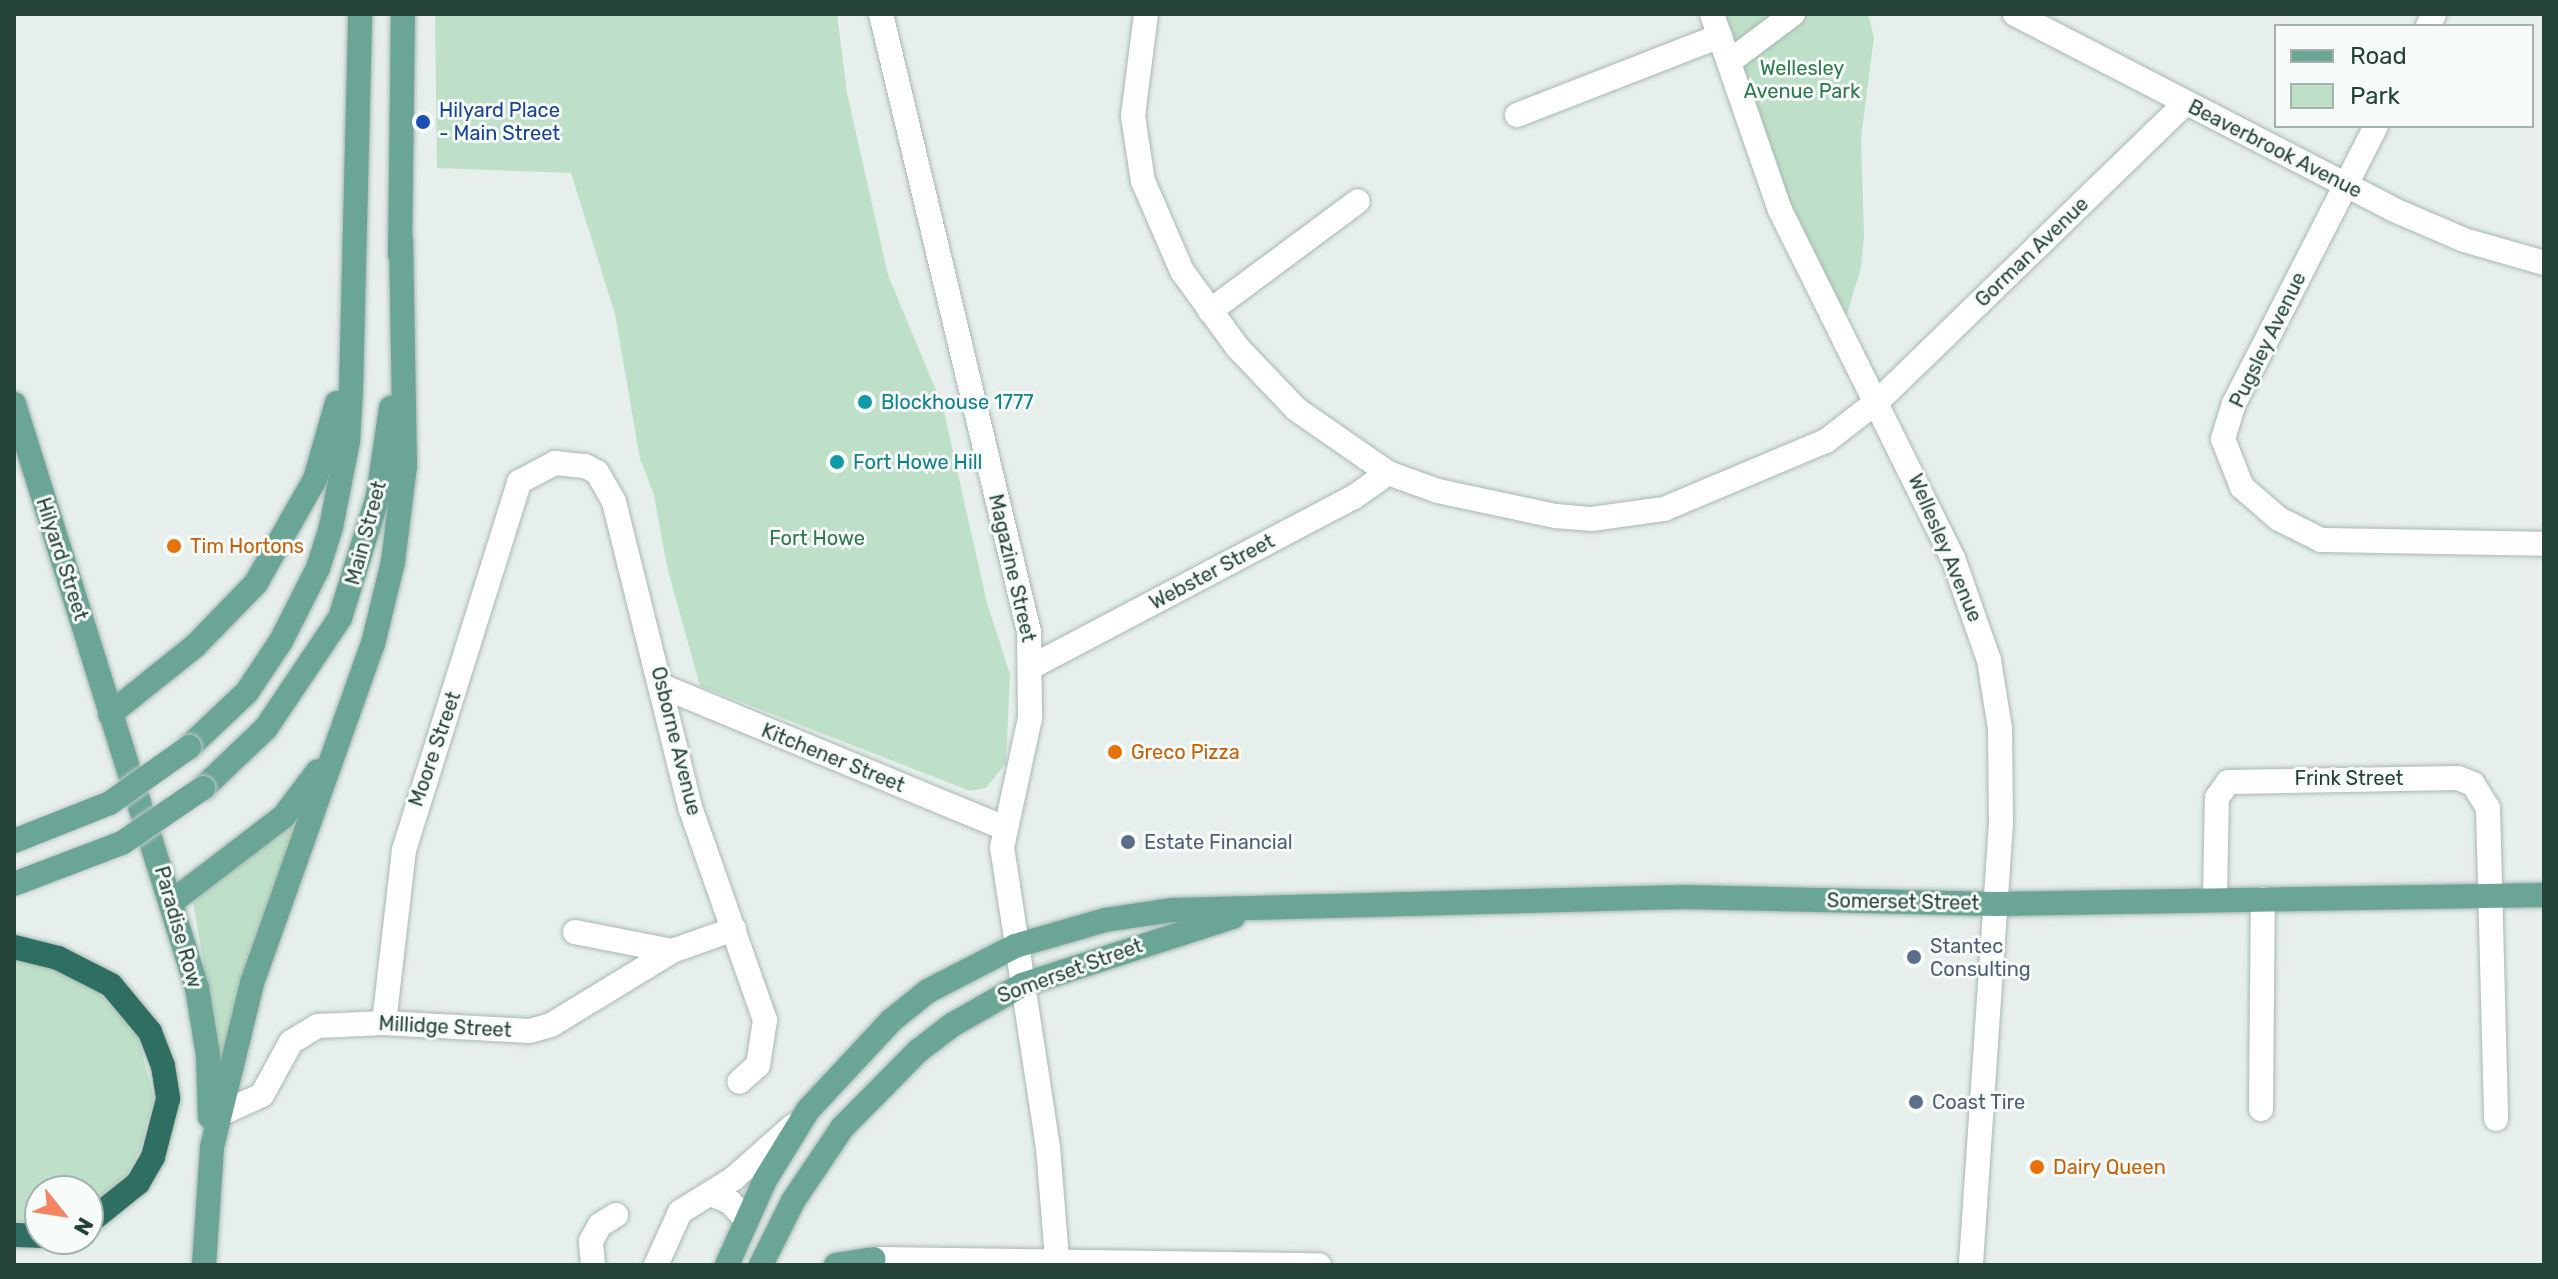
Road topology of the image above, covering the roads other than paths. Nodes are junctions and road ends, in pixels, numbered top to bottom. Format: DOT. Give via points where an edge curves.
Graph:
graph roads {
  1 [pos="360,14"];
  2 [pos="403,14"];
  3 [pos="881,14"];
  4 [pos="1146,14"];
  5 [pos="1793,14"];
  6 [pos="2015,14"];
  7 [pos="1716,25"];
  8 [pos="1729,62"];
  9 [pos="2184,104"];
  10 [pos="1517,115"];
  11 [pos="2375,128"];
  12 [pos="2346,184"];
  13 [pos="1358,201"];
  14 [pos="401,241"];
  15 [pos="2544,263"];
  16 [pos="356,294"];
  17 [pos="1210,311"];
  18 [pos="1879,400"];
  19 [pos="14,404"];
  20 [pos="1388,473"];
  21 [pos="519,482"];
  22 [pos="2544,544"];
  23 [pos="1033,666"];
  24 [pos="664,687"];
  25 [pos="110,714"];
  26 [pos="336,746"];
  27 [pos="1004,828"];
  28 [pos="14,841"];
  29 [pos="14,884"];
  30 [pos="2544,895"];
  31 [pos="2491,896"];
  32 [pos="2215,898"];
  33 [pos="2263,899"];
  34 [pos="173,901"];
  35 [pos="1996,904"];
  36 [pos="1262,909"];
  37 [pos="734,929"];
  38 [pos="575,932"];
  39 [pos="1015,946"];
  40 [pos="14,947"];
  41 [pos="672,951"];
  42 [pos="1022,985"];
  43 [pos="384,1023"];
  44 [pos="739,1082"];
  45 [pos="2261,1109"];
  46 [pos="808,1110"];
  47 [pos="220,1114"];
  48 [pos="2496,1119"];
  49 [pos="212,1147"];
  50 [pos="711,1194"];
  51 [pos="104,1210"];
  52 [pos="616,1215"];
  53 [pos="745,1218"];
  54 [pos="874,1259"];
  55 [pos="1057,1260"];
  56 [pos="958,1262"];
  57 [pos="1184,1263"];
  58 [pos="204,1265"];
  59 [pos="593,1265"];
  60 [pos="656,1265"];
  61 [pos="727,1265"];
  62 [pos="761,1265"];
  63 [pos="836,1265"];
  64 [pos="1319,1265"];
  65 [pos="1971,1265"];
  1 -- 16 [label="main road, Main Street"];
  2 -- 14 [label="main road, Main Street"];
  3 -- 23 [label="street, Magazine Street"];
  4 -- 17 [label="street, Gorman Avenue" via="1133,116 1143,181 1163,236"];
  5 -- 8 [label="street"];
  6 -- 9 [label="street, Beaverbrook Avenue"];
  7 -- 8 [label="street, Wellesley Avenue"];
  7 -- 10 [label="street"];
  8 -- 18 [label="street, Wellesley Avenue" via="1780,210"];
  9 -- 12 [label="street, Beaverbrook Avenue"];
  9 -- 18 [label="street, Gorman Avenue"];
  11 -- 12 [label="street, Pugsley Avenue"];
  12 -- 15 [label="street, Beaverbrook Avenue" via="2434,228"];
  12 -- 22 [label="street, Pugsley Avenue" via="2234,403 2223,439 2242,487 2279,519 2321,540"];
  13 -- 17 [label="street"];
  14 -- 26 [label="main road" via="405,466 400,519 383,608"];
  14 -- 29 [label="main road, Main Street, bridge" via="386,454 356,579 340,618 266,728 203,788 122,843"];
  16 -- 25 [label="main road" via="333,430 278,552 228,614"];
  16 -- 28 [label="main road, Main Street, bridge" via="348,441 318,568 265,667 226,716 110,803"];
  17 -- 20 [label="street, Gorman Avenue" via="1296,409"];
  18 -- 20 [label="street, Gorman Avenue" via="1798,456 1694,499 1632,516 1592,519 1521,511"];
  18 -- 35 [label="street, Wellesley Avenue" via="1953,558 1989,660 2001,757"];
  19 -- 25 [label="main road, Hilyard Street"];
  20 -- 23 [label="street, Webster Street" via="1354,497"];
  21 -- 24 [label="street, Osborne Avenue" via="555,463 585,466 607,486"];
  21 -- 43 [label="street, Moore Street" via="416,803 394,908"];
  23 -- 27 [label="street, Magazine Street" via="1026,740"];
  24 -- 27 [label="street, Kitchener Street"];
  24 -- 37 [label="street, Osborne Avenue" via="690,807"];
  25 -- 34 [label="main road, Paradise Row"];
  26 -- 34 [label="main road" via="284,816"];
  26 -- 47 [label="main road" via="252,983"];
  27 -- 39 [label="street, Magazine Street" via="1005,884"];
  30 -- 31 [label="main road, Somerset Street"];
  31 -- 32 [label="street, Frink Street" via="2488,808 2473,784 2458,778 2239,779 2228,782 2217,798"];
  31 -- 33 [label="main road, Somerset Street"];
  31 -- 48 [label="street"];
  32 -- 33 [label="main road, Somerset Street"];
  32 -- 35 [label="main road, Somerset Street"];
  33 -- 45 [label="street"];
  34 -- 49 [label="main road, Paradise Row" via="197,988 208,1055"];
  35 -- 36 [label="main road, Somerset Street" via="1685,897"];
  35 -- 65 [label="street, Wellesley Avenue"];
  36 -- 39 [label="main road, Somerset Street" via="1133,916"];
  36 -- 42 [label="main road, Somerset Street"];
  37 -- 41 [label="street, Millidge Street"];
  37 -- 44 [label="street, Osborne Avenue" via="765,1020 758,1065"];
  38 -- 41 [label="street"];
  39 -- 42 [label="street, Magazine Street"];
  39 -- 46 [label="main road, Somerset Street" via="928,991 892,1020"];
  40 -- 51 [label="highway" via="111,985 150,1032 168,1099 163,1129 138,1183"];
  41 -- 43 [label="street, Millidge Street" via="551,1025 530,1031"];
  42 -- 55 [label="street, Magazine Street" via="1048,1147"];
  42 -- 62 [label="main road, Somerset Street" via="994,998 918,1051 842,1128 793,1201"];
  43 -- 47 [label="street, Millidge Street" via="336,1023 306,1031 280,1058 262,1095"];
  46 -- 50 [label="street"];
  46 -- 53 [label="main road, Somerset Street"];
  47 -- 49 [label="main road"];
  49 -- 58 [label="main road"];
  50 -- 53 [label="street" via="730,1202"];
  50 -- 60 [label="street" via="680,1212"];
  52 -- 59 [label="street" via="600,1225 591,1241"];
  53 -- 61 [label="main road, Somerset Street"];
  54 -- 56 [label="street"];
  54 -- 63 [label="main road"];
  55 -- 56 [label="street"];
  55 -- 57 [label="street"];
  57 -- 64 [label="street"];
}
